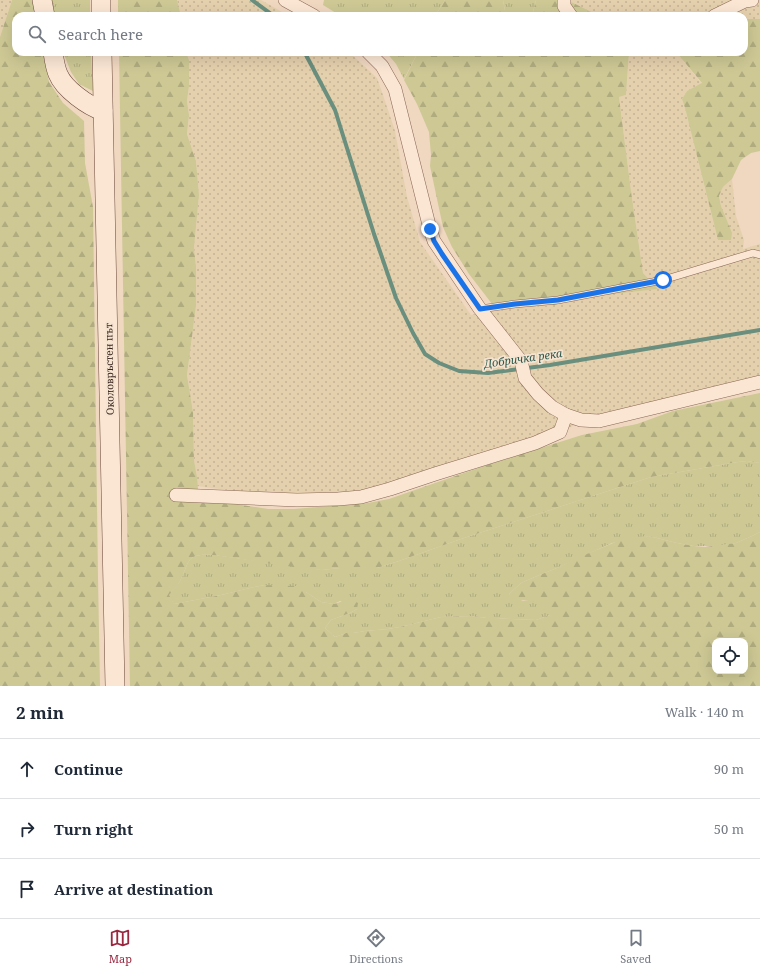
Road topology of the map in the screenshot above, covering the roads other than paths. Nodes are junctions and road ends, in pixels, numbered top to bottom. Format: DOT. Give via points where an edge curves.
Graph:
graph roads {
  1 [pos="42,0"];
  2 [pos="101,0"];
  3 [pos="285,0"];
  4 [pos="564,0"];
  5 [pos="752,0"];
  6 [pos="44,12"];
  7 [pos="101,12"];
  8 [pos="307,12"];
  9 [pos="568,12"];
  10 [pos="722,12"];
  11 [pos="54,56"];
  12 [pos="102,56"];
  13 [pos="372,56"];
  14 [pos="103,111"];
  15 [pos="760,255"];
  16 [pos="480,309"];
  17 [pos="760,382"];
  18 [pos="566,415"];
  19 [pos="176,494"];
  20 [pos="115,686"];
  1 -- 6 [label="main road"];
  2 -- 7 [label="main road"];
  3 -- 8 [label="street"];
  4 -- 9 [label="street"];
  5 -- 10 [label="street"];
  11 -- 14 [label="main road" via="58,75 69,89 84,102"];
  12 -- 14 [label="main road, Околовръстен път"];
  13 -- 16 [label="street" via="382,66 395,89 434,241"];
  14 -- 20 [label="main road, Околовръстен път"];
  15 -- 16 [label="lane" via="753,253 663,280 558,300"];
  16 -- 18 [label="street" via="521,361 524,378 552,407"];
  17 -- 18 [label="street" via="599,421 581,420"];
  18 -- 19 [label="street" via="560,432 535,443 361,497 297,500"];
}
